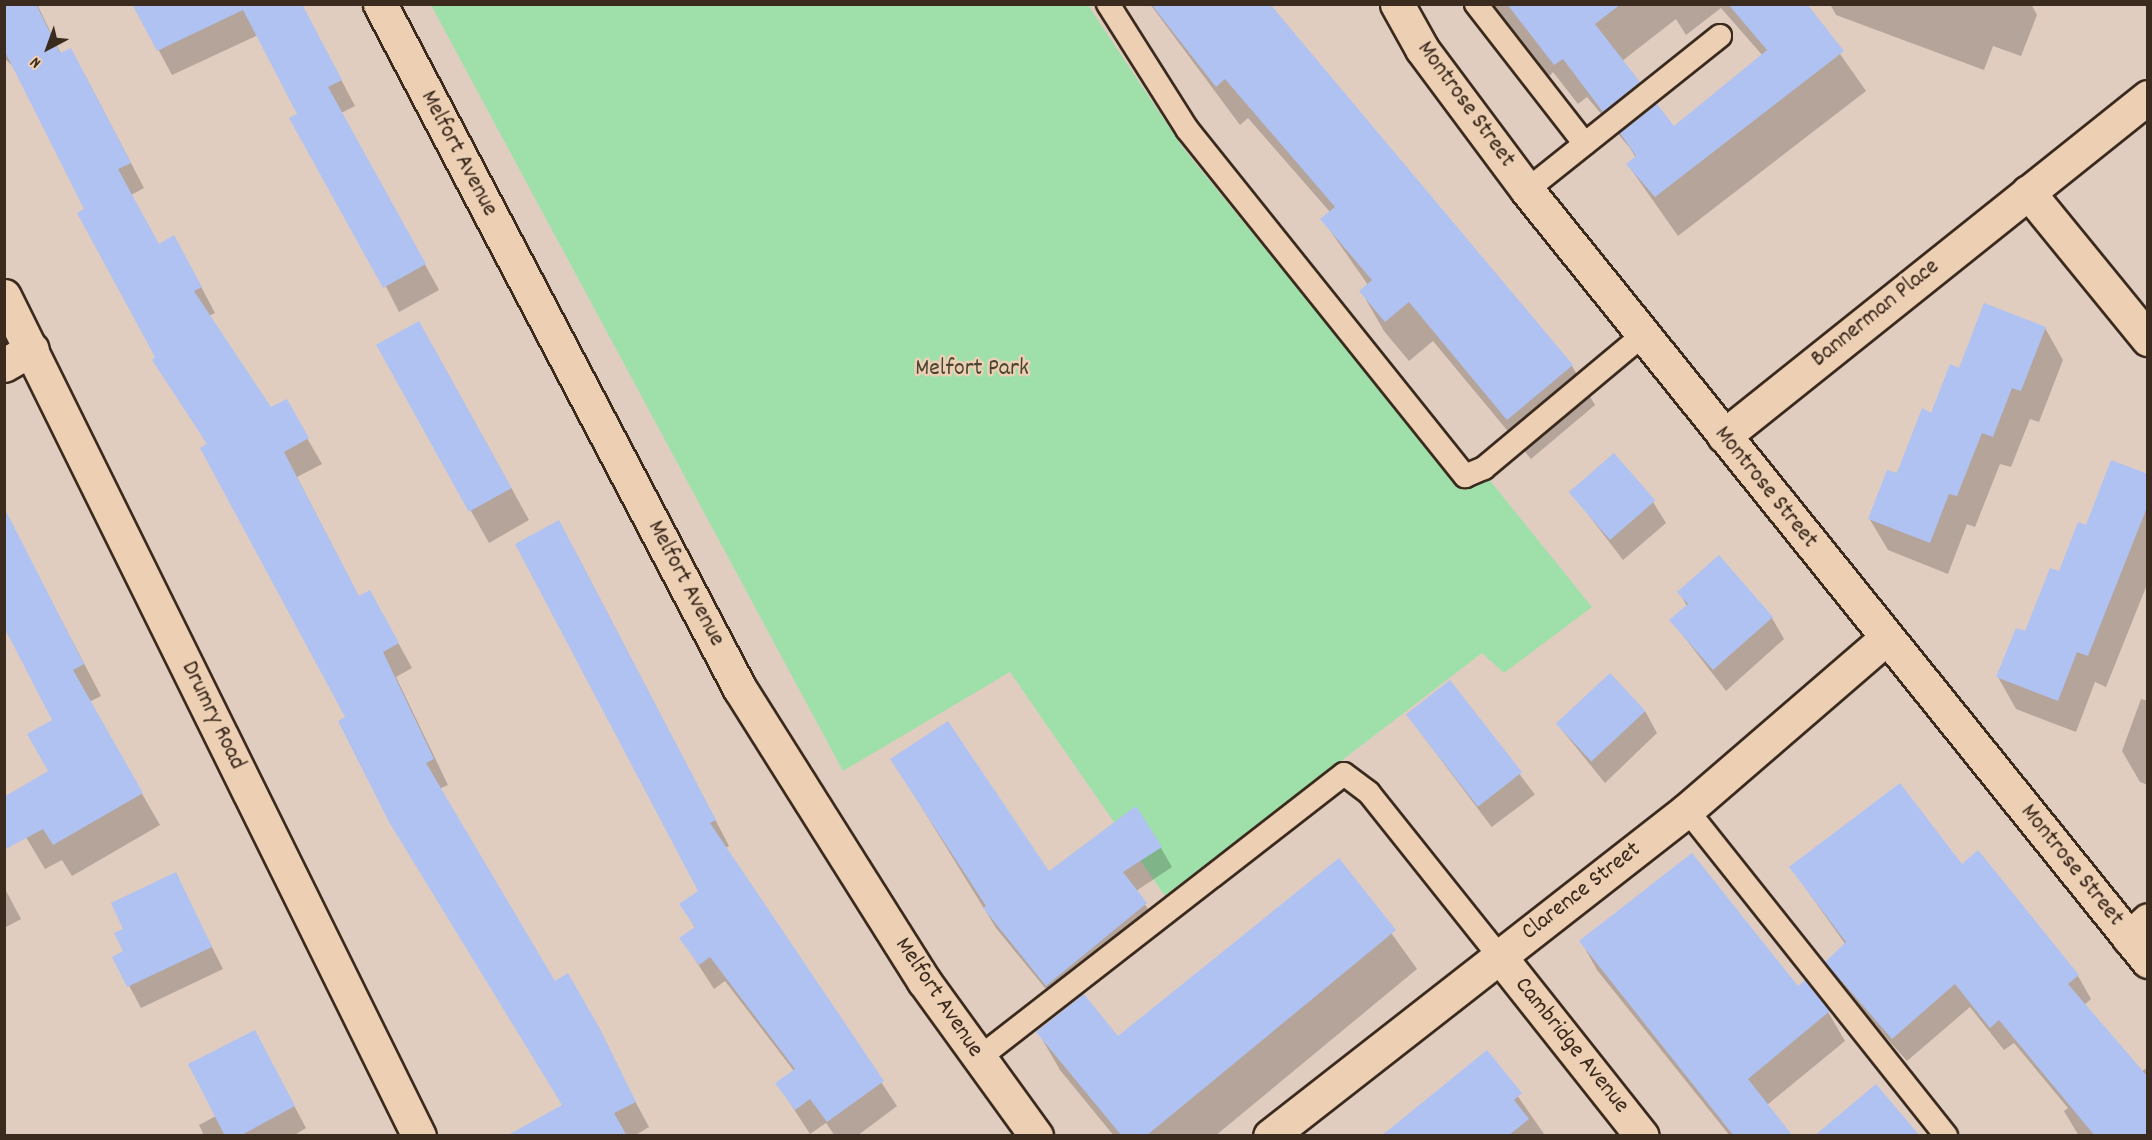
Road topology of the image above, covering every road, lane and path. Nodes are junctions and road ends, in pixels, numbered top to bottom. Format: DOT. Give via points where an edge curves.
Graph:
graph roads {
  1 [pos="380,4"];
  2 [pos="1108,4"];
  3 [pos="1397,4"];
  4 [pos="1476,4"];
  5 [pos="1720,36"];
  6 [pos="2148,97"];
  7 [pos="1584,144"];
  8 [pos="1527,190"];
  9 [pos="2028,192"];
  10 [pos="4,296"];
  11 [pos="1643,335"];
  12 [pos="2148,339"];
  13 [pos="18,357"];
  14 [pos="1724,436"];
  15 [pos="1887,638"];
  16 [pos="1687,810"];
  17 [pos="2142,940"];
  18 [pos="1500,957"];
  19 [pos="979,1058"];
  20 [pos="419,1136"];
  21 [pos="1036,1136"];
  22 [pos="1270,1136"];
  23 [pos="1642,1136"];
  24 [pos="1946,1136"];
  1 -- 19 [label="street, Melfort Avenue" via="740,689"];
  2 -- 11 [label="lane" via="1187,129 1465,476 1484,468"];
  3 -- 8 [label="street, Montrose Street" via="1422,49"];
  4 -- 7 [label="lane"];
  5 -- 7 [label="lane"];
  6 -- 9 [label="street, Bannerman Place"];
  7 -- 8 [label="lane"];
  8 -- 11 [label="street, Montrose Street"];
  9 -- 12 [label="street"];
  9 -- 14 [label="street, Bannerman Place"];
  10 -- 13 [label="street, Drumry Road"];
  11 -- 14 [label="street, Montrose Street"];
  13 -- 20 [label="street, Drumry Road"];
  14 -- 15 [label="street, Montrose Street"];
  15 -- 16 [label="street, Clarence Street"];
  15 -- 17 [label="street, Montrose Street"];
  16 -- 18 [label="street, Clarence Street"];
  16 -- 24 [label="lane"];
  18 -- 19 [label="lane" via="1369,793 1344,774"];
  18 -- 22 [label="street, Clarence Street"];
  18 -- 23 [label="street, Cambridge Avenue"];
  19 -- 21 [label="street, Melfort Avenue"];
}
